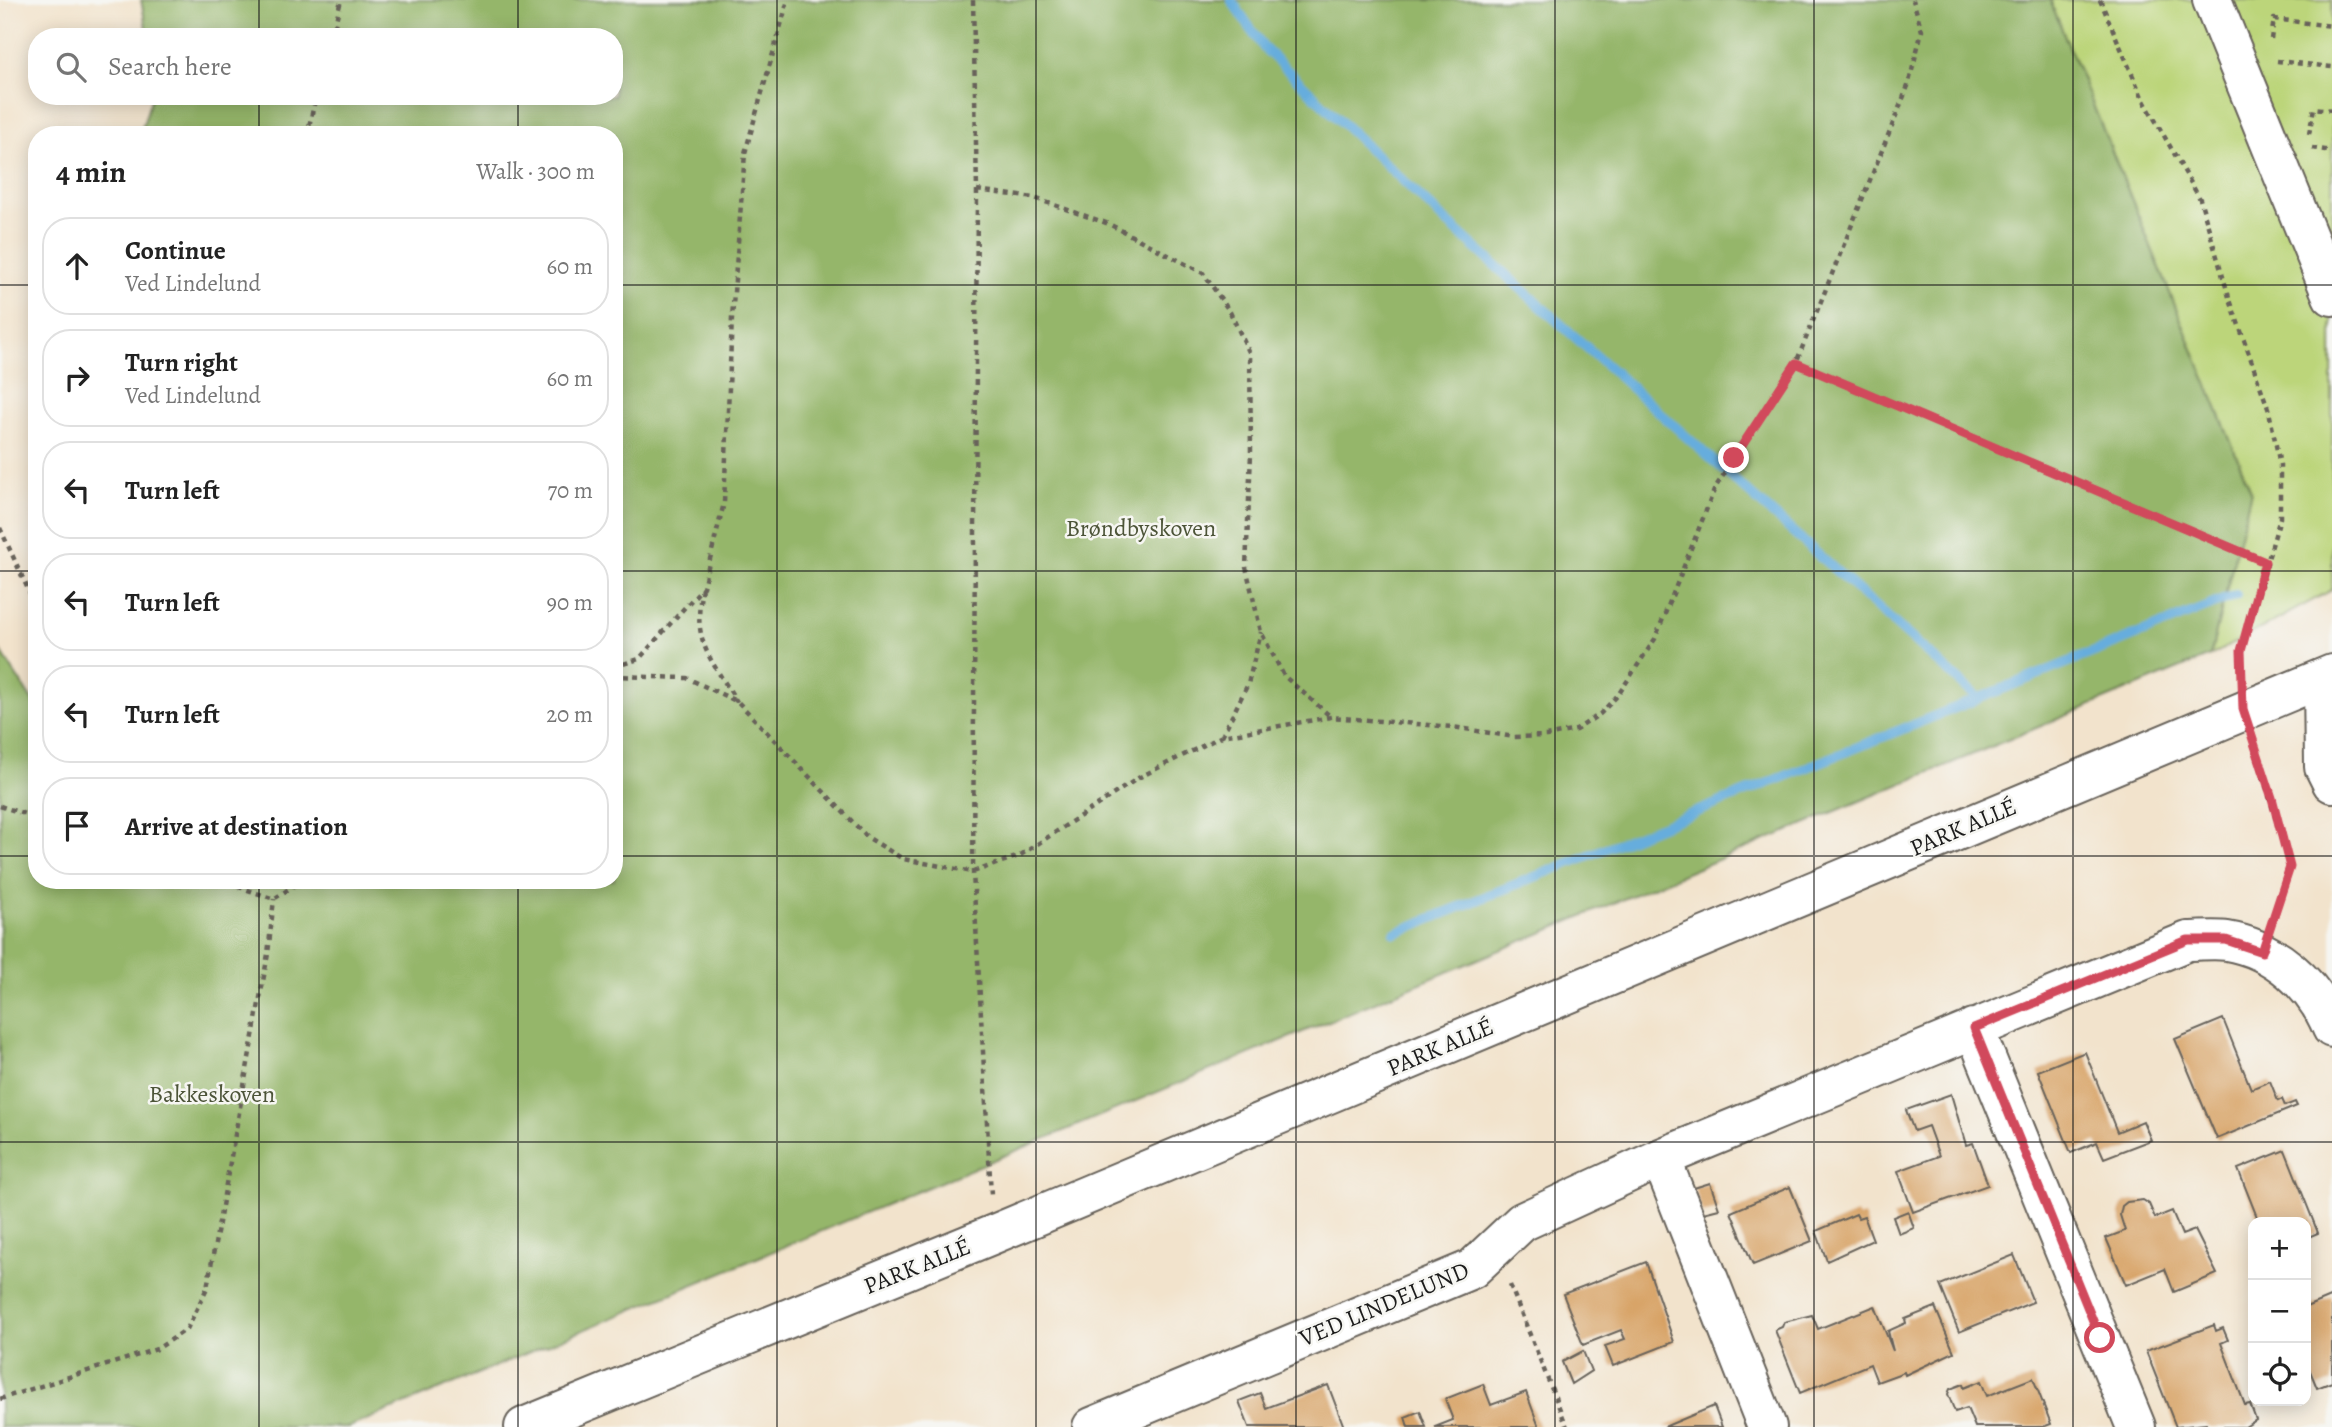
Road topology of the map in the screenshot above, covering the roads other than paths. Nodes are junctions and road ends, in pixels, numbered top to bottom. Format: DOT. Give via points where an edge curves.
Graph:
graph roads {
  1 [pos="2212,0"];
  2 [pos="2332,296"];
  3 [pos="2329,680"];
  4 [pos="2332,783"];
  5 [pos="1974,1028"];
  6 [pos="2332,1028"];
  7 [pos="1661,1157"];
  8 [pos="534,1424"];
  9 [pos="1092,1427"];
  10 [pos="1767,1427"];
  11 [pos="2136,1427"];
  1 -- 2 [label="street" via="2251,58"];
  3 -- 4 [label="street" via="2324,767"];
  3 -- 8 [label="street, PARK ALLÉ" via="2243,709"];
  5 -- 6 [label="street, VED LINDELUND" via="2188,940 2226,940 2262,952 2298,976 2322,1004"];
  5 -- 7 [label="street, VED LINDELUND"];
  5 -- 11 [label="street"];
  7 -- 9 [label="street, VED LINDELUND" via="1522,1222 1472,1269"];
  7 -- 10 [label="street"];
}
